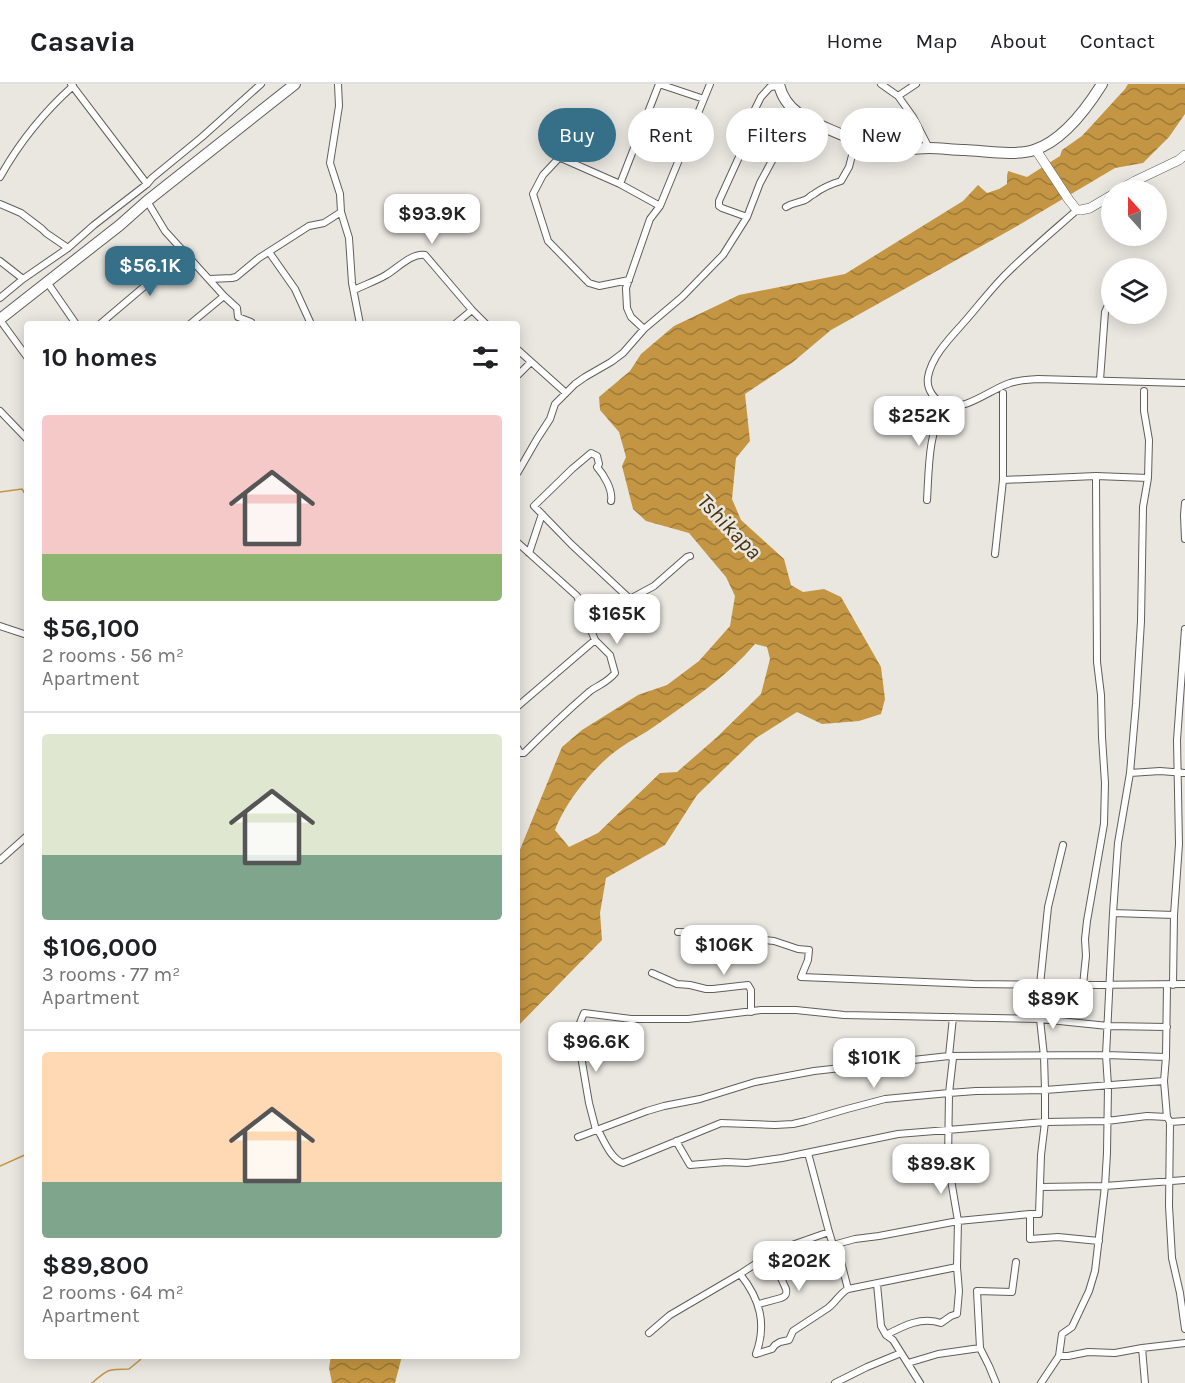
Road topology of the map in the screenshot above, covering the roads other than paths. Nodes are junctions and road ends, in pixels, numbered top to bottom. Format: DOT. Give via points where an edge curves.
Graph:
graph roads {
  1 [pos="261,84"];
  2 [pos="295,84"];
  3 [pos="338,84"];
  4 [pos="659,84"];
  5 [pos="710,84"];
  6 [pos="881,84"];
  7 [pos="916,84"];
  8 [pos="1102,84"];
  9 [pos="72,85"];
  10 [pos="779,85"];
  11 [pos="897,96"];
  12 [pos="704,99"];
  13 [pos="793,108"];
  14 [pos="929,148"];
  15 [pos="923,149"];
  16 [pos="1039,154"];
  17 [pos="1185,155"];
  18 [pos="771,162"];
  19 [pos="850,162"];
  20 [pos="0,177"];
  21 [pos="1135,180"];
  22 [pos="147,183"];
  23 [pos="620,184"];
  24 [pos="147,201"];
  25 [pos="1101,202"];
  26 [pos="0,204"];
  27 [pos="660,206"];
  28 [pos="786,207"];
  29 [pos="1077,210"];
  30 [pos="341,212"];
  31 [pos="747,217"];
  32 [pos="68,248"];
  33 [pos="184,252"];
  34 [pos="269,252"];
  35 [pos="0,261"];
  36 [pos="23,279"];
  37 [pos="209,279"];
  38 [pos="629,280"];
  39 [pos="47,282"];
  40 [pos="354,290"];
  41 [pos="224,296"];
  42 [pos="0,298"];
  43 [pos="472,310"];
  44 [pos="0,320"];
  45 [pos="74,321"];
  46 [pos="104,321"];
  47 [pos="194,321"];
  48 [pos="248,321"];
  49 [pos="311,321"];
  50 [pos="359,321"];
  51 [pos="459,321"];
  52 [pos="483,321"];
  53 [pos="1104,324"];
  54 [pos="644,329"];
  55 [pos="24,353"];
  56 [pos="520,353"];
  57 [pos="531,362"];
  58 [pos="520,373"];
  59 [pos="1100,380"];
  60 [pos="1185,383"];
  61 [pos="1144,391"];
  62 [pos="566,393"];
  63 [pos="1003,393"];
  64 [pos="945,405"];
  65 [pos="0,411"];
  66 [pos="24,437"];
  67 [pos="520,469"];
  68 [pos="1096,476"];
  69 [pos="1148,478"];
  70 [pos="1003,480"];
  71 [pos="927,500"];
  72 [pos="611,501"];
  73 [pos="1185,503"];
  74 [pos="542,514"];
  75 [pos="1185,539"];
  76 [pos="520,545"];
  77 [pos="529,553"];
  78 [pos="995,554"];
  79 [pos="690,556"];
  80 [pos="0,626"];
  81 [pos="1185,629"];
  82 [pos="24,634"];
  83 [pos="595,640"];
  84 [pos="520,704"];
  85 [pos="520,753"];
  86 [pos="1177,772"];
  87 [pos="1130,773"];
  88 [pos="1185,773"];
  89 [pos="24,839"];
  90 [pos="1063,845"];
  91 [pos="0,860"];
  92 [pos="1113,913"];
  93 [pos="1173,915"];
  94 [pos="678,932"];
  95 [pos="652,973"];
  96 [pos="1185,984"];
  97 [pos="1040,985"];
  98 [pos="1083,985"];
  99 [pos="1109,985"];
  100 [pos="1170,985"];
  101 [pos="751,1012"];
  102 [pos="953,1017"];
  103 [pos="1040,1019"];
  104 [pos="1108,1026"];
  105 [pos="1167,1027"];
  106 [pos="950,1056"];
  107 [pos="1044,1056"];
  108 [pos="1106,1056"];
  109 [pos="1166,1057"];
  110 [pos="1164,1081"];
  111 [pos="1108,1086"];
  112 [pos="1045,1090"];
  113 [pos="950,1093"];
  114 [pos="1168,1119"];
  115 [pos="1107,1121"];
  116 [pos="1185,1121"];
  117 [pos="1045,1122"];
  118 [pos="949,1129"];
  119 [pos="597,1130"];
  120 [pos="578,1137"];
  121 [pos="676,1140"];
  122 [pos="808,1153"];
  123 [pos="1169,1180"];
  124 [pos="1185,1180"];
  125 [pos="1105,1186"];
  126 [pos="1040,1187"];
  127 [pos="1030,1214"];
  128 [pos="958,1221"];
  129 [pos="829,1232"];
  130 [pos="1099,1241"];
  131 [pos="833,1245"];
  132 [pos="770,1254"];
  133 [pos="1016,1262"];
  134 [pos="957,1267"];
  135 [pos="778,1270"];
  136 [pos="740,1274"];
  137 [pos="877,1284"];
  138 [pos="848,1289"];
  139 [pos="759,1304"];
  140 [pos="1185,1329"];
  141 [pos="649,1333"];
  142 [pos="886,1335"];
  143 [pos="1185,1342"];
  144 [pos="980,1348"];
  145 [pos="1142,1348"];
  146 [pos="902,1353"];
  147 [pos="1059,1356"];
  148 [pos="908,1363"];
  149 [pos="835,1383"];
  150 [pos="920,1383"];
  151 [pos="996,1383"];
  152 [pos="1041,1383"];
  153 [pos="1145,1383"];
  1 -- 22 [label="street"];
  2 -- 24 [label="highway"];
  3 -- 30 [label="street" via="339,106 330,162"];
  4 -- 12 [label="street"];
  4 -- 23 [label="street"];
  5 -- 12 [label="street"];
  6 -- 11 [label="street"];
  7 -- 11 [label="street"];
  8 -- 16 [label="highway" via="1071,125"];
  9 -- 20 [label="street" via="23,142"];
  9 -- 22 [label="street"];
  10 -- 13 [label="highway"];
  10 -- 31 [label="street" via="770,87 761,97 719,201 722,208"];
  11 -- 14 [label="street"];
  12 -- 27 [label="street"];
  14 -- 15 [label="highway"];
  14 -- 16 [label="highway"];
  16 -- 29 [label="main road"];
  17 -- 21 [label="main road"];
  18 -- 31 [label="street"];
  19 -- 28 [label="street" via="841,181"];
  22 -- 32 [label="street"];
  23 -- 27 [label="street"];
  23 -- 38 [label="street" via="561,158 543,175 533,194 548,241 588,283 598,286"];
  24 -- 33 [label="street"];
  24 -- 39 [label="highway"];
  25 -- 29 [label="main road"];
  26 -- 32 [label="street" via="21,213"];
  27 -- 38 [label="street" via="650,219"];
  29 -- 64 [label="street" via="1005,275 935,359 928,389"];
  30 -- 34 [label="street" via="324,223 309,226"];
  30 -- 40 [label="street" via="349,238"];
  31 -- 54 [label="street" via="723,255"];
  32 -- 36 [label="street"];
  33 -- 37 [label="street"];
  33 -- 46 [label="street"];
  34 -- 37 [label="street" via="236,277"];
  34 -- 49 [label="street" via="295,289"];
  35 -- 36 [label="street"];
  36 -- 42 [label="street"];
  37 -- 41 [label="street"];
  38 -- 54 [label="street" via="627,308"];
  39 -- 44 [label="highway"];
  39 -- 45 [label="street"];
  40 -- 43 [label="street" via="422,254"];
  40 -- 50 [label="street"];
  41 -- 47 [label="street"];
  41 -- 48 [label="street" via="237,308 238,317"];
  43 -- 51 [label="street"];
  43 -- 52 [label="street"];
  44 -- 55 [label="street"];
  53 -- 59 [label="street"];
  54 -- 62 [label="street" via="623,353"];
  56 -- 57 [label="street"];
  57 -- 58 [label="street"];
  57 -- 62 [label="street"];
  59 -- 60 [label="street"];
  59 -- 64 [label="street" via="1020,380 965,404"];
  61 -- 69 [label="street"];
  62 -- 67 [label="street" via="555,404 550,420"];
  63 -- 70 [label="street"];
  64 -- 71 [label="street" via="932,443"];
  65 -- 66 [label="street"];
  68 -- 69 [label="street"];
  68 -- 70 [label="street"];
  68 -- 98 [label="street" via="1097,662 1104,824 1087,921"];
  69 -- 87 [label="street" via="1143,507 1141,621"];
  70 -- 78 [label="street"];
  72 -- 74 [label="street" via="603,473 597,467 597,456 591,453 534,506"];
  73 -- 75 [label="street"];
  74 -- 77 [label="street"];
  74 -- 79 [label="street" via="630,598 654,586"];
  76 -- 77 [label="street"];
  77 -- 83 [label="street" via="577,596"];
  80 -- 82 [label="street"];
  81 -- 86 [label="street"];
  83 -- 84 [label="street"];
  83 -- 85 [label="street" via="610,655 615,673"];
  86 -- 87 [label="street"];
  86 -- 88 [label="street"];
  86 -- 93 [label="street" via="1179,844"];
  87 -- 92 [label="street" via="1118,843"];
  89 -- 91 [label="street"];
  90 -- 97 [label="street" via="1048,907"];
  92 -- 93 [label="street"];
  92 -- 99 [label="street"];
  93 -- 100 [label="street"];
  94 -- 97 [label="street" via="725,933 809,950 801,977"];
  95 -- 101 [label="street" via="677,984 706,989 748,985"];
  96 -- 100 [label="street"];
  97 -- 98 [label="street"];
  97 -- 103 [label="street"];
  98 -- 99 [label="street"];
  99 -- 100 [label="street"];
  99 -- 104 [label="street"];
  100 -- 105 [label="street"];
  101 -- 102 [label="street" via="796,1010"];
  101 -- 119 [label="street" via="688,1019 631,1019 584,1013 579,1031 581,1056"];
  102 -- 103 [label="street"];
  102 -- 106 [label="street"];
  103 -- 104 [label="street"];
  103 -- 107 [label="street"];
  104 -- 105 [label="street"];
  104 -- 108 [label="street"];
  105 -- 109 [label="street"];
  106 -- 107 [label="street"];
  106 -- 113 [label="street"];
  106 -- 119 [label="street" via="814,1071 755,1082 647,1111"];
  107 -- 108 [label="street"];
  107 -- 112 [label="street"];
  108 -- 109 [label="street"];
  108 -- 111 [label="street"];
  109 -- 110 [label="street"];
  110 -- 111 [label="street"];
  110 -- 114 [label="street"];
  111 -- 112 [label="street"];
  111 -- 115 [label="street"];
  112 -- 113 [label="street"];
  112 -- 117 [label="street"];
  113 -- 118 [label="street"];
  113 -- 121 [label="street" via="885,1099 793,1124 720,1123"];
  114 -- 115 [label="street" via="1147,1116"];
  114 -- 116 [label="street"];
  114 -- 123 [label="street"];
  115 -- 117 [label="street"];
  115 -- 125 [label="street"];
  117 -- 118 [label="street"];
  117 -- 126 [label="street"];
  118 -- 122 [label="street" via="898,1134"];
  118 -- 128 [label="street" via="948,1162"];
  119 -- 120 [label="street"];
  119 -- 121 [label="street" via="621,1163"];
  121 -- 122 [label="street" via="690,1165 747,1163"];
  122 -- 129 [label="street"];
  123 -- 124 [label="street"];
  123 -- 125 [label="street"];
  123 -- 140 [label="street" via="1172,1258"];
  125 -- 126 [label="street"];
  125 -- 130 [label="street"];
  126 -- 127 [label="street" via="1039,1214"];
  127 -- 128 [label="street"];
  127 -- 130 [label="street" via="1030,1239"];
  128 -- 131 [label="street"];
  128 -- 134 [label="street"];
  129 -- 131 [label="street"];
  129 -- 132 [label="street"];
  130 -- 147 [label="street" via="1089,1291 1072,1328 1062,1334"];
  131 -- 135 [label="street"];
  131 -- 138 [label="street"];
  132 -- 135 [label="street"];
  132 -- 136 [label="street"];
  133 -- 144 [label="street" via="1012,1292 977,1291"];
  134 -- 137 [label="street"];
  134 -- 142 [label="street" via="957,1314 941,1323 913,1322"];
  135 -- 139 [label="street" via="787,1294"];
  136 -- 139 [label="street"];
  136 -- 141 [label="street" via="670,1315"];
  137 -- 138 [label="street"];
  137 -- 142 [label="street" via="881,1326"];
  138 -- 139 [label="street" via="834,1304 794,1331 789,1340 756,1354 762,1333"];
  142 -- 146 [label="street"];
  143 -- 145 [label="street"];
  144 -- 148 [label="street"];
  144 -- 151 [label="street"];
  145 -- 147 [label="street"];
  145 -- 153 [label="street"];
  146 -- 148 [label="street"];
  146 -- 149 [label="street"];
  147 -- 152 [label="street"];
  148 -- 150 [label="street"];
}
